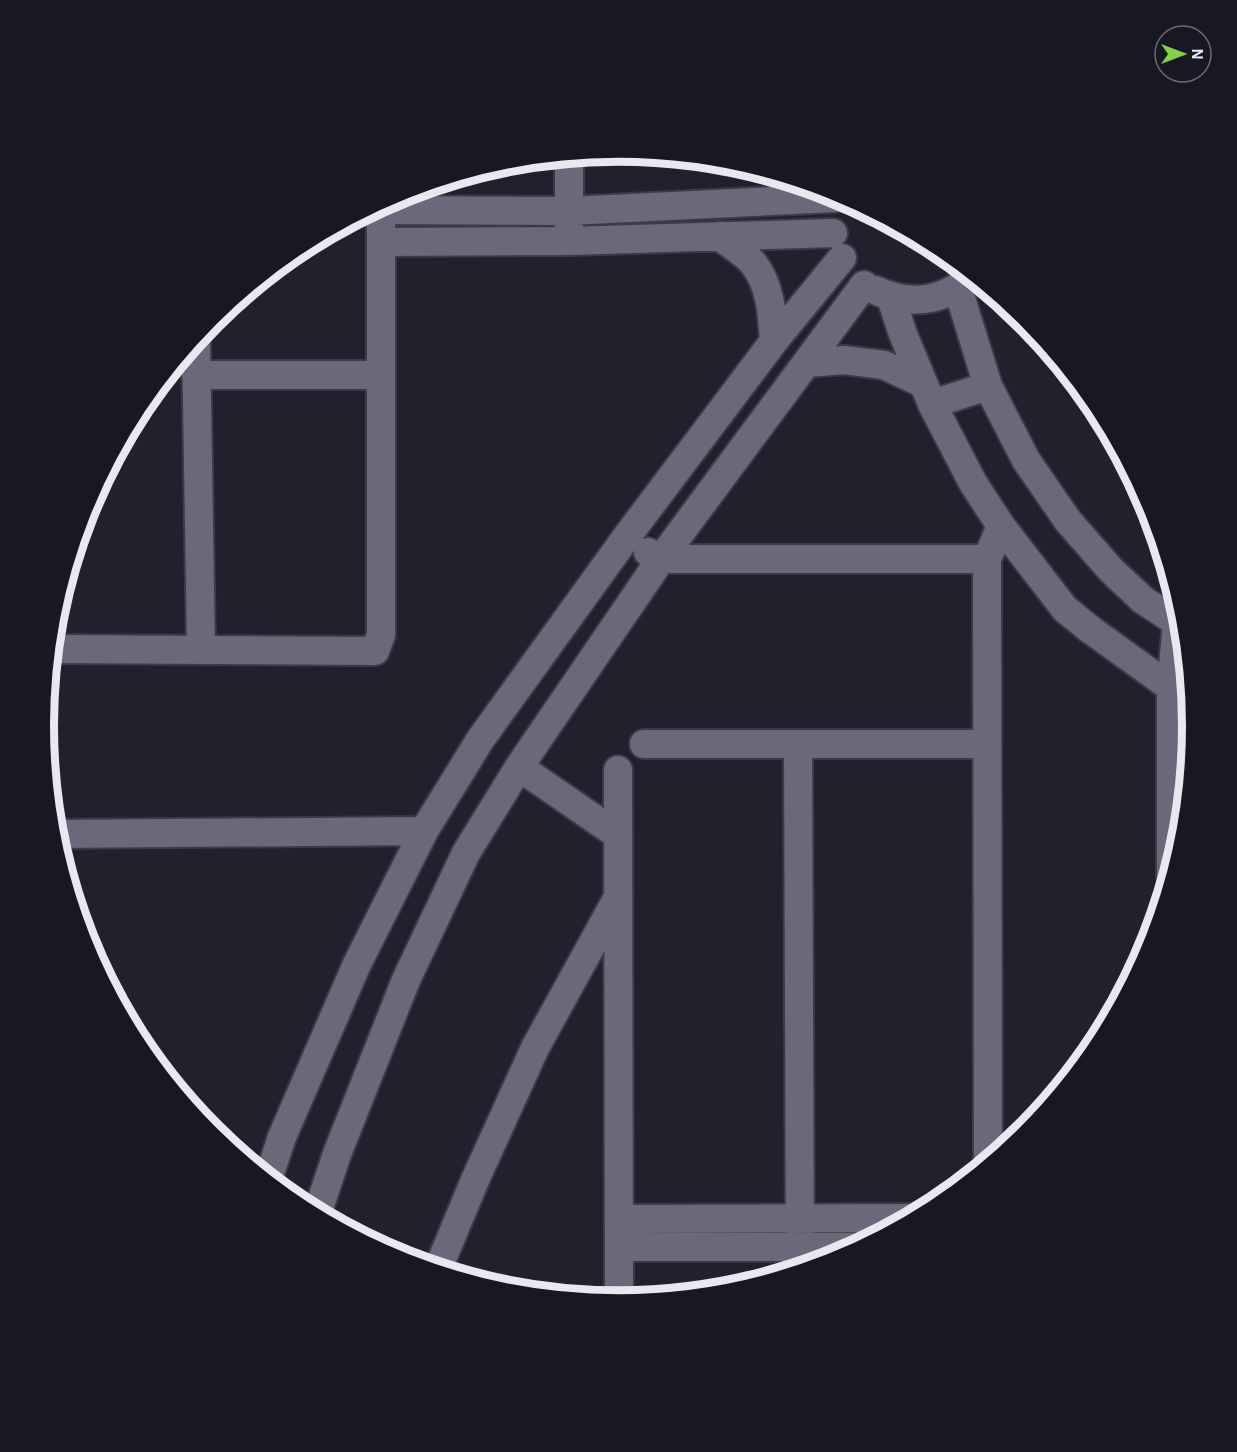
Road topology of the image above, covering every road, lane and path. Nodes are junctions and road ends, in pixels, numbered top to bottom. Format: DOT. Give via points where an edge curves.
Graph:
graph roads {
  1 [pos="569,164"];
  2 [pos="816,197"];
  3 [pos="836,205"];
  4 [pos="395,207"];
  5 [pos="569,211"];
  6 [pos="381,214"];
  7 [pos="720,236"];
  8 [pos="569,241"];
  9 [pos="381,242"];
  10 [pos="837,246"];
  11 [pos="965,282"];
  12 [pos="864,285"];
  13 [pos="891,298"];
  14 [pos="774,341"];
  15 [pos="196,352"];
  16 [pos="807,363"];
  17 [pos="196,375"];
  18 [pos="380,375"];
  19 [pos="988,386"];
  20 [pos="927,394"];
  21 [pos="1001,526"];
  22 [pos="625,539"];
  23 [pos="661,559"];
  24 [pos="987,559"];
  25 [pos="1173,620"];
  26 [pos="60,649"];
  27 [pos="201,649"];
  28 [pos="1181,678"];
  29 [pos="1181,694"];
  30 [pos="644,744"];
  31 [pos="798,744"];
  32 [pos="987,744"];
  33 [pos="519,767"];
  34 [pos="618,770"];
  35 [pos="1174,826"];
  36 [pos="424,831"];
  37 [pos="65,834"];
  38 [pos="618,835"];
  39 [pos="618,897"];
  40 [pos="988,1153"];
  41 [pos="271,1171"];
  42 [pos="320,1205"];
  43 [pos="619,1218"];
  44 [pos="800,1218"];
  45 [pos="895,1218"];
  46 [pos="619,1247"];
  47 [pos="817,1255"];
  48 [pos="800,1258"];
  49 [pos="441,1262"];
  50 [pos="619,1290"];
  1 -- 5 [label="street"];
  2 -- 5 [label="street"];
  3 -- 10 [label="street"];
  4 -- 5 [label="street"];
  5 -- 8 [label="street"];
  6 -- 9 [label="street"];
  7 -- 8 [label="street"];
  7 -- 10 [label="street"];
  7 -- 14 [label="street" via="753,263 764,283 771,303"];
  8 -- 9 [label="street"];
  9 -- 18 [label="street"];
  10 -- 12 [label="street"];
  10 -- 14 [label="street"];
  11 -- 13 [label="street" via="925,300"];
  11 -- 19 [label="street"];
  12 -- 13 [label="street"];
  12 -- 16 [label="street"];
  13 -- 20 [label="street"];
  14 -- 22 [label="street"];
  15 -- 17 [label="street"];
  16 -- 20 [label="street" via="844,360 884,365"];
  16 -- 23 [label="street"];
  17 -- 18 [label="street"];
  17 -- 27 [label="street"];
  18 -- 27 [label="street" via="381,635 375,651"];
  19 -- 20 [label="street"];
  19 -- 25 [label="street" via="1026,460 1068,521 1111,570 1143,600"];
  20 -- 21 [label="street" via="973,483"];
  21 -- 24 [label="street"];
  21 -- 29 [label="street" via="1065,609"];
  22 -- 23 [label="street"];
  22 -- 36 [label="street" via="480,740"];
  23 -- 24 [label="street"];
  23 -- 33 [label="street"];
  24 -- 32 [label="street"];
  26 -- 27 [label="street"];
  28 -- 29 [label="street"];
  29 -- 35 [label="street"];
  30 -- 31 [label="street"];
  31 -- 32 [label="street"];
  31 -- 44 [label="street"];
  32 -- 40 [label="street"];
  33 -- 38 [label="street"];
  33 -- 42 [label="street" via="466,853 406,980"];
  34 -- 38 [label="street"];
  36 -- 37 [label="street"];
  36 -- 41 [label="street" via="357,964"];
  38 -- 39 [label="street"];
  39 -- 43 [label="street"];
  39 -- 49 [label="street" via="535,1048"];
  43 -- 44 [label="street"];
  43 -- 46 [label="street"];
  44 -- 45 [label="street"];
  44 -- 48 [label="street"];
  46 -- 48 [label="street"];
  46 -- 50 [label="street"];
  47 -- 48 [label="street"];
}
